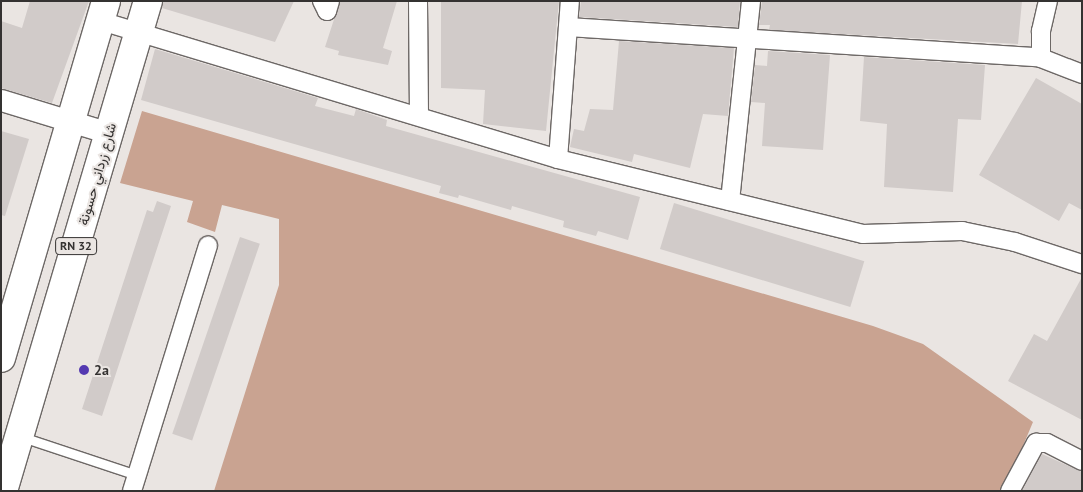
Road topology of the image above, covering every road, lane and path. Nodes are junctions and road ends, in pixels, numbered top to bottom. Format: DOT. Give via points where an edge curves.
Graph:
graph roads {
  1 [pos="148,1"];
  2 [pos="322,1"];
  3 [pos="330,1"];
  4 [pos="418,1"];
  5 [pos="570,1"];
  6 [pos="751,1"];
  7 [pos="1048,1"];
  8 [pos="104,11"];
  9 [pos="568,27"];
  10 [pos="139,32"];
  11 [pos="748,40"];
  12 [pos="1041,58"];
  13 [pos="1082,74"];
  14 [pos="1,100"];
  15 [pos="419,116"];
  16 [pos="71,122"];
  17 [pos="109,133"];
  18 [pos="558,159"];
  19 [pos="730,201"];
  20 [pos="208,245"];
  21 [pos="1082,264"];
  22 [pos="1,358"];
  23 [pos="20,436"];
  24 [pos="1082,461"];
  25 [pos="135,483"];
  26 [pos="3,491"];
  27 [pos="1010,491"];
  1 -- 10 [label="main road, شارع زرداني حسونة / RN 32"];
  2 -- 3 [label="street" via="327,11"];
  4 -- 15 [label="street"];
  5 -- 9 [label="street"];
  6 -- 11 [label="street"];
  7 -- 12 [label="street" via="1041,31"];
  8 -- 10 [label="street"];
  8 -- 16 [label="main road, RN 32"];
  9 -- 11 [label="street"];
  9 -- 18 [label="street"];
  10 -- 15 [label="street"];
  10 -- 17 [label="main road, شارع زرداني حسونة / RN 32"];
  11 -- 12 [label="street"];
  11 -- 19 [label="street"];
  12 -- 13 [label="street"];
  14 -- 16 [label="street"];
  15 -- 18 [label="street"];
  16 -- 17 [label="street"];
  16 -- 22 [label="main road, RN 32"];
  17 -- 23 [label="main road, شارع زرداني حسونة / RN 32"];
  18 -- 19 [label="street"];
  19 -- 21 [label="street" via="863,234 962,231 1015,242"];
  20 -- 25 [label="street"];
  23 -- 25 [label="lane"];
  23 -- 26 [label="main road, شارع زرداني حسونة / RN 32"];
  24 -- 27 [label="street" via="1047,443 1036,442"];
}
